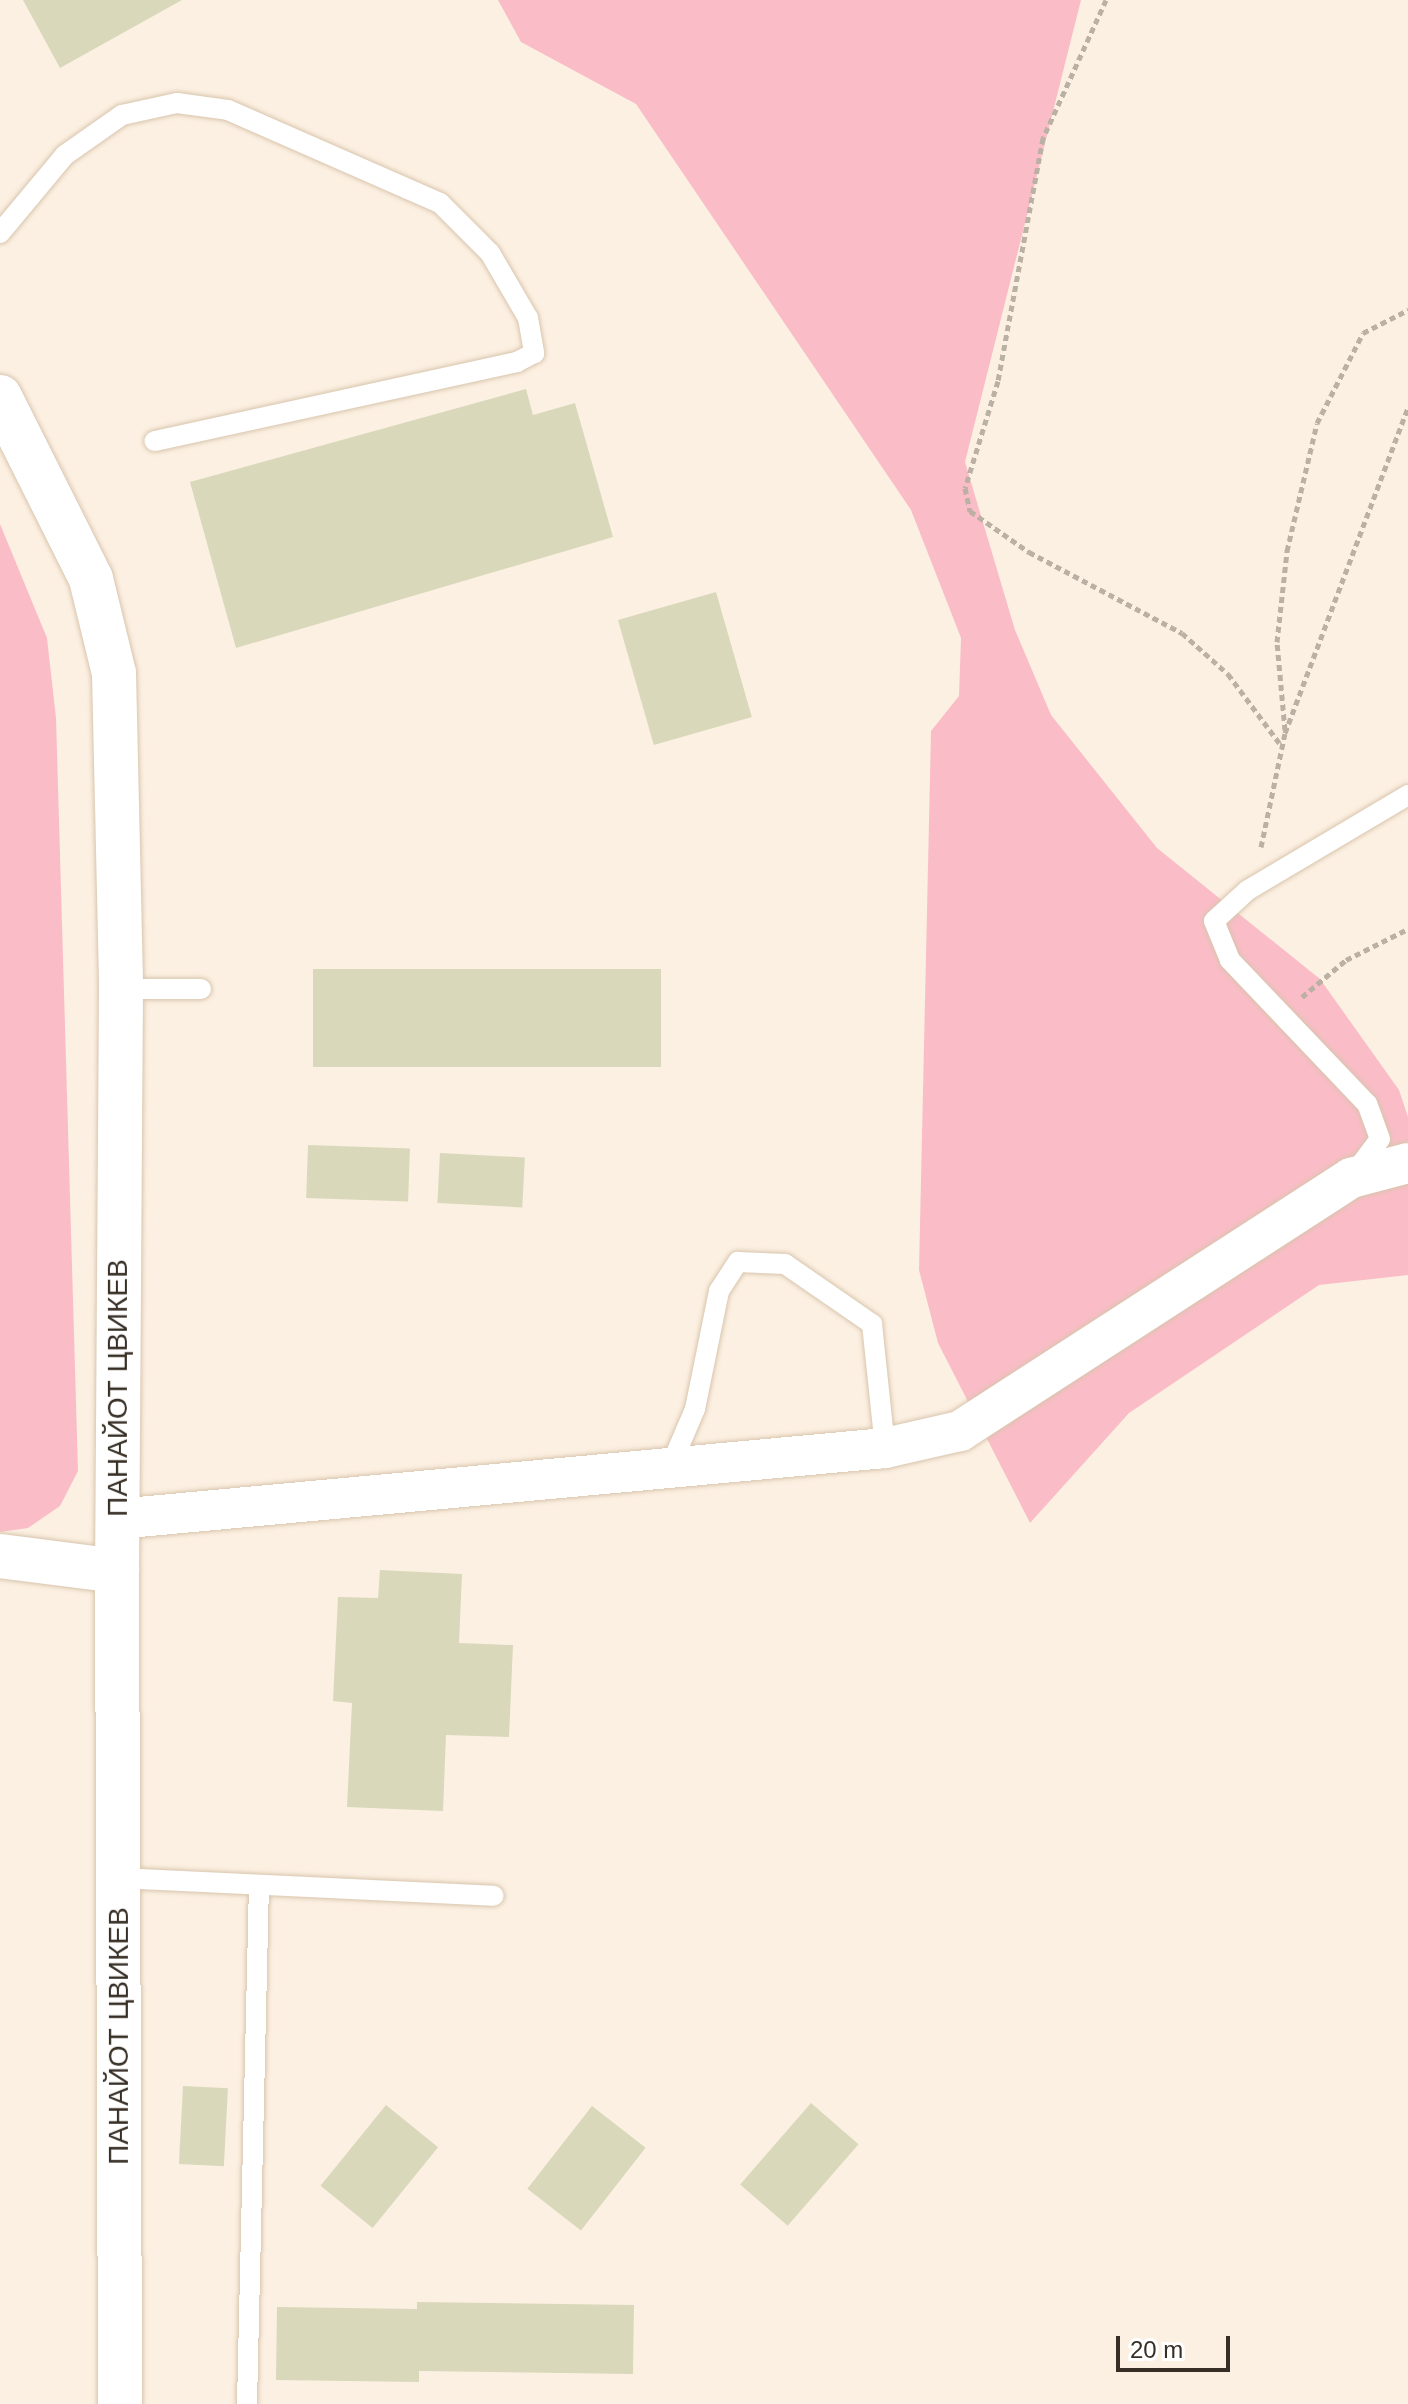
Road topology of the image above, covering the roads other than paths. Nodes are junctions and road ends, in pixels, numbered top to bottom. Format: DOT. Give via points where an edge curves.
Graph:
graph roads {
  1 [pos="0,233"];
  2 [pos="0,397"];
  3 [pos="155,441"];
  4 [pos="1408,795"];
  5 [pos="121,989"];
  6 [pos="201,989"];
  7 [pos="1408,1163"];
  8 [pos="1351,1178"];
  9 [pos="885,1448"];
  10 [pos="671,1465"];
  11 [pos="117,1519"];
  12 [pos="0,1556"];
  13 [pos="117,1571"];
  14 [pos="118,1878"];
  15 [pos="259,1885"];
  16 [pos="494,1896"];
  17 [pos="120,2404"];
  18 [pos="247,2404"];
  1 -- 3 [label="lane" via="65,155 122,115 177,103 228,110 440,203 490,253 528,318 534,353 517,362"];
  2 -- 5 [label="street, ПАНАЙОТ ЦВИКЕВ" via="91,579 114,673"];
  4 -- 8 [label="lane" via="1248,890 1214,921 1230,960 1367,1104 1380,1139"];
  5 -- 6 [label="lane"];
  5 -- 11 [label="street, ПАНАЙОТ ЦВИКЕВ"];
  7 -- 8 [label="street"];
  8 -- 9 [label="street" via="1001,1408 960,1431"];
  9 -- 10 [label="street"];
  9 -- 10 [label="lane" via="872,1324 785,1264 738,1262 719,1291 695,1409"];
  10 -- 11 [label="street"];
  11 -- 13 [label="street, ПАНАЙОТ ЦВИКЕВ"];
  12 -- 13 [label="street"];
  13 -- 14 [label="street, ПАНАЙОТ ЦВИКЕВ"];
  14 -- 15 [label="lane"];
  14 -- 17 [label="street, ПАНАЙОТ ЦВИКЕВ"];
  15 -- 16 [label="lane"];
  15 -- 18 [label="lane"];
}
